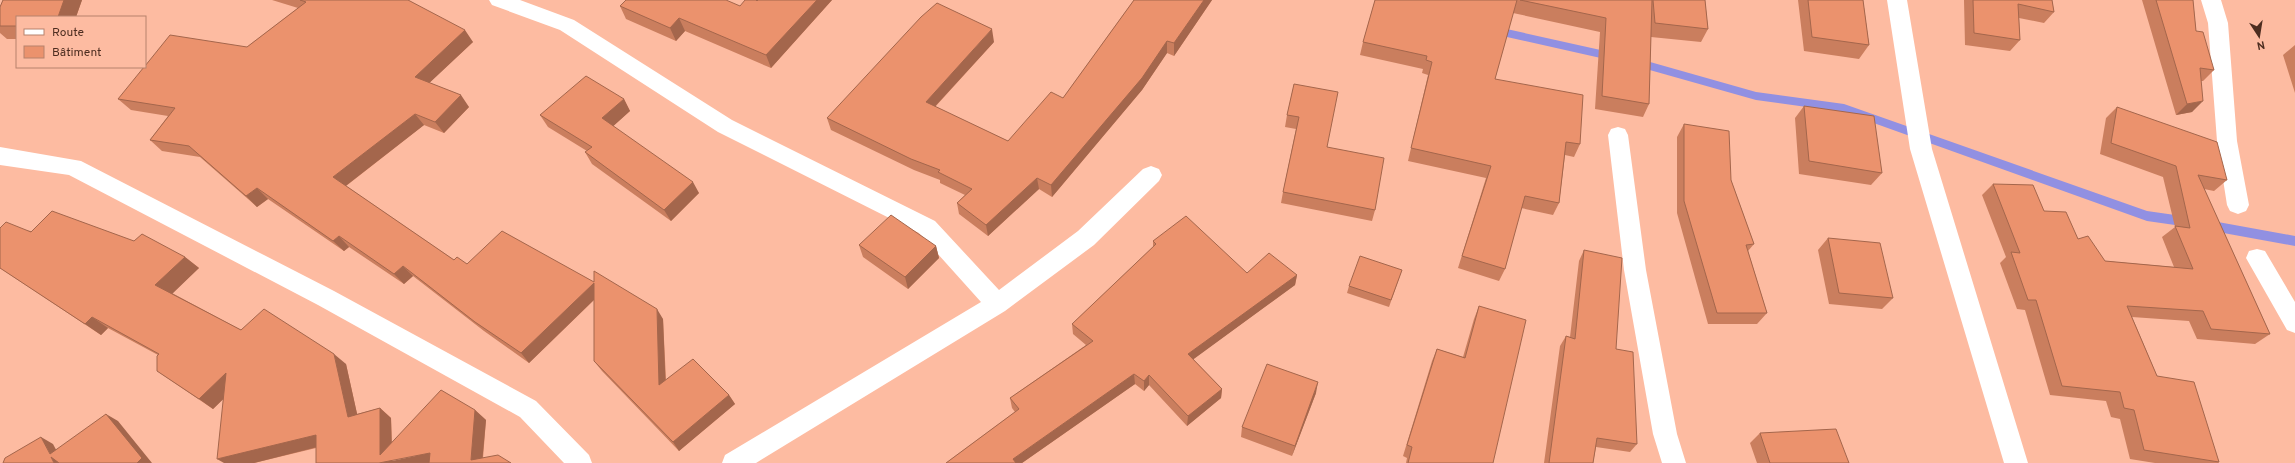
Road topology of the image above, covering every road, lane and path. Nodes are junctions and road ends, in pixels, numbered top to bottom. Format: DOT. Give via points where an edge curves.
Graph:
graph roads {
  1 [pos="499,0"];
  2 [pos="1897,0"];
  3 [pos="2211,0"];
  4 [pos="1618,135"];
  5 [pos="0,156"];
  6 [pos="1151,175"];
  7 [pos="2238,205"];
  8 [pos="2257,258"];
  9 [pos="997,304"];
  10 [pos="2295,322"];
  11 [pos="580,463"];
  12 [pos="734,463"];
  13 [pos="1674,463"];
  14 [pos="2016,463"];
  1 -- 9 [label="street" via="567,25 725,126 927,227"];
  2 -- 14 [label="street" via="1921,149"];
  3 -- 7 [label="street" via="2218,23 2227,141"];
  4 -- 13 [label="street" via="1635,270 1665,434"];
  5 -- 11 [label="street" via="73,167 326,298 528,409"];
  6 -- 9 [label="street" via="1086,238"];
  8 -- 10 [label="street"];
  9 -- 12 [label="street"];
}
